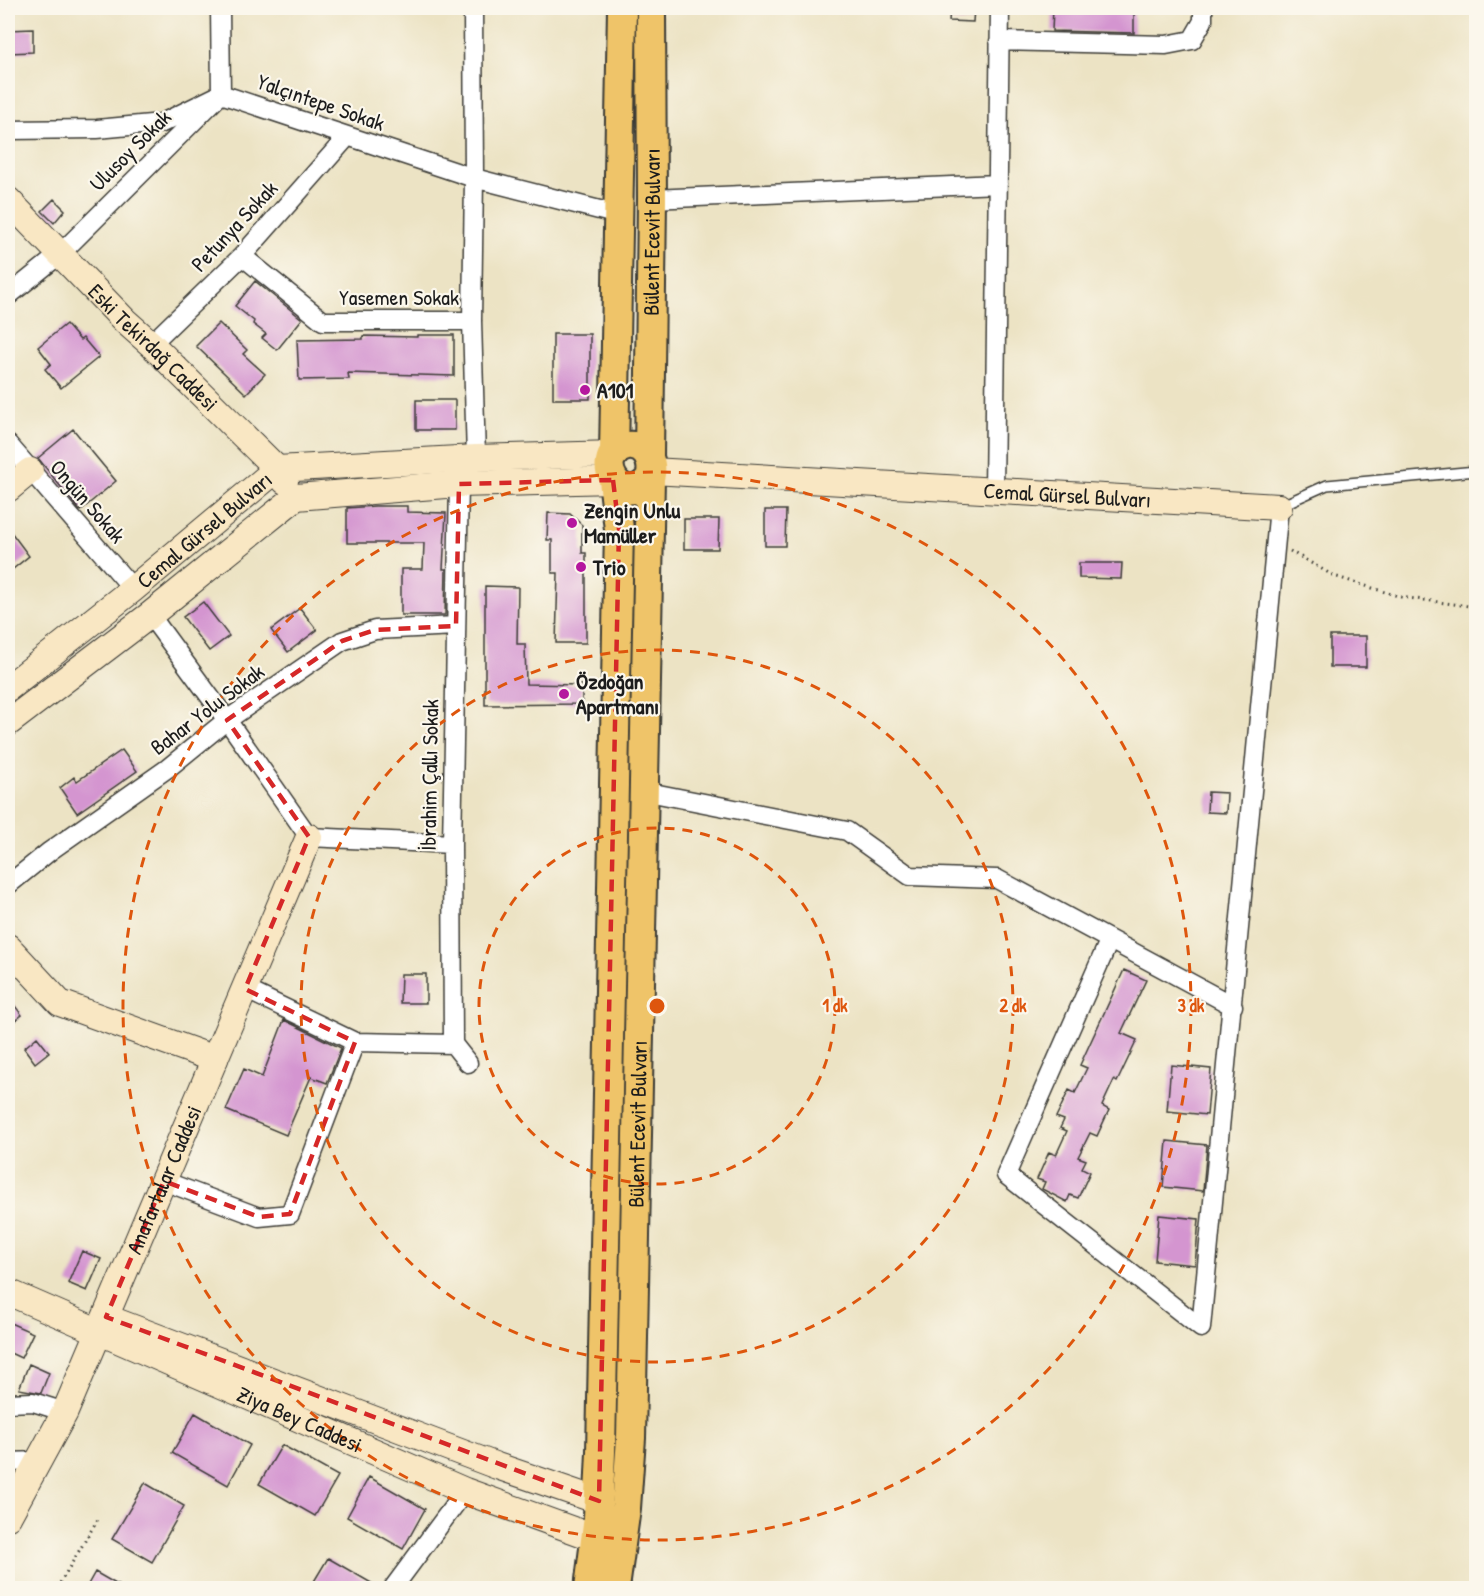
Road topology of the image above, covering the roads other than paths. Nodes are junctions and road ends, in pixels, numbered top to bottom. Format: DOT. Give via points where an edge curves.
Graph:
graph roads {
  1 [pos="220,8"];
  2 [pos="473,8"];
  3 [pos="622,8"];
  4 [pos="651,8"];
  5 [pos="1000,8"];
  6 [pos="1203,8"];
  7 [pos="999,41"];
  8 [pos="221,93"];
  9 [pos="8,130"];
  10 [pos="347,137"];
  11 [pos="474,178"];
  12 [pos="998,184"];
  13 [pos="652,199"];
  14 [pos="8,200"];
  15 [pos="619,215"];
  16 [pos="60,254"];
  17 [pos="242,256"];
  18 [pos="8,296"];
  19 [pos="472,321"];
  20 [pos="151,344"];
  21 [pos="8,444"];
  22 [pos="476,458"];
  23 [pos="614,467"];
  24 [pos="277,469"];
  25 [pos="650,469"];
  26 [pos="30,471"];
  27 [pos="1476,471"];
  28 [pos="459,483"];
  29 [pos="8,489"];
  30 [pos="994,491"];
  31 [pos="296,497"];
  32 [pos="1279,507"];
  33 [pos="133,589"];
  34 [pos="150,615"];
  35 [pos="456,626"];
  36 [pos="8,688"];
  37 [pos="227,720"];
  38 [pos="8,723"];
  39 [pos="643,791"];
  40 [pos="309,837"];
  41 [pos="452,844"];
  42 [pos="8,885"];
  43 [pos="1109,941"];
  44 [pos="8,947"];
  45 [pos="245,989"];
  46 [pos="1233,1006"];
  47 [pos="356,1042"];
  48 [pos="453,1044"];
  49 [pos="215,1059"];
  50 [pos="468,1064"];
  51 [pos="164,1180"];
  52 [pos="8,1275"];
  53 [pos="8,1292"];
  54 [pos="103,1324"];
  55 [pos="8,1403"];
  56 [pos="65,1412"];
  57 [pos="38,1461"];
  58 [pos="8,1462"];
  59 [pos="465,1491"];
  60 [pos="599,1501"];
  61 [pos="8,1517"];
  62 [pos="596,1538"];
  63 [pos="393,1588"];
  64 [pos="589,1588"];
  65 [pos="615,1588"];
  1 -- 8 [label="street"];
  2 -- 11 [label="street"];
  3 -- 15 [label="main road, Bülent Ecevit Bulvarı"];
  4 -- 13 [label="main road, Bülent Ecevit Bulvarı"];
  5 -- 7 [label="street"];
  6 -- 7 [label="street" via="1203,21 1192,40 1166,45"];
  7 -- 12 [label="street"];
  8 -- 9 [label="street, Yalçıntepe Sokak" via="162,123 97,129"];
  8 -- 10 [label="street, Yalçıntepe Sokak"];
  8 -- 16 [label="street, Ulusoy Sokak"];
  10 -- 11 [label="street, Yalçıntepe Sokak"];
  10 -- 17 [label="street, Petunya Sokak"];
  11 -- 15 [label="street, Yalçıntepe Sokak"];
  11 -- 19 [label="street"];
  12 -- 13 [label="street"];
  12 -- 30 [label="street"];
  13 -- 25 [label="main road, Bülent Ecevit Bulvarı"];
  14 -- 16 [label="street, Eski Tekirdağ Caddesi"];
  15 -- 23 [label="main road, Bülent Ecevit Bulvarı"];
  16 -- 18 [label="street, Ulusoy Sokak"];
  16 -- 20 [label="street, Eski Tekirdağ Caddesi"];
  17 -- 19 [label="street, Yasemen Sokak" via="323,321"];
  17 -- 20 [label="street, Petunya Sokak"];
  19 -- 22 [label="street"];
  20 -- 24 [label="street, Eski Tekirdağ Caddesi"];
  21 -- 26 [label="street, Ongün Sokak"];
  22 -- 23 [label="street, Cemal Gürsel Bulvarı"];
  22 -- 24 [label="street, Cemal Gürsel Bulvarı"];
  23 -- 25 [label="main road" via="619,485 632,489 645,483"];
  23 -- 28 [label="street, Cemal Gürsel Bulvarı"];
  23 -- 60 [label="main road, Bülent Ecevit Bulvarı" via="619,540"];
  24 -- 31 [label="street, Eski Tekirdağ Caddesi"];
  24 -- 33 [label="street, Cemal Gürsel Bulvarı"];
  25 -- 30 [label="street, Cemal Gürsel Bulvarı"];
  25 -- 39 [label="main road, Bülent Ecevit Bulvarı"];
  26 -- 29 [label="street"];
  26 -- 33 [label="street, Ongün Sokak"];
  27 -- 32 [label="lane, Cemal Gürsel Bulvarı" via="1327,485"];
  28 -- 31 [label="street, Cemal Gürsel Bulvarı"];
  28 -- 35 [label="street, İbrahim Çallı Sokak"];
  30 -- 32 [label="street, Cemal Gürsel Bulvarı"];
  31 -- 34 [label="street, Cemal Gürsel Bulvarı"];
  32 -- 46 [label="street"];
  33 -- 36 [label="street, Cemal Gürsel Bulvarı"];
  34 -- 37 [label="street"];
  34 -- 38 [label="street, Cemal Gürsel Bulvarı"];
  35 -- 37 [label="street, Bahar Yolu Sokak" via="375,630 342,641"];
  35 -- 41 [label="street, İbrahim Çallı Sokak"];
  37 -- 40 [label="street"];
  37 -- 42 [label="street, Bahar Yolu Sokak"];
  39 -- 43 [label="street" via="847,831 910,876 997,879"];
  39 -- 65 [label="main road, Bülent Ecevit Bulvarı" via="631,1438"];
  40 -- 41 [label="street"];
  40 -- 45 [label="street, Anafartalar Caddesi"];
  41 -- 48 [label="street, İbrahim Çallı Sokak"];
  43 -- 46 [label="street"];
  43 -- 46 [label="street" via="1006,1175 1201,1328"];
  44 -- 49 [label="street" via="60,1003"];
  45 -- 47 [label="street"];
  45 -- 49 [label="street, Anafartalar Caddesi"];
  47 -- 48 [label="street"];
  47 -- 51 [label="street" via="290,1214 260,1217"];
  48 -- 50 [label="street"];
  49 -- 51 [label="street, Anafartalar Caddesi"];
  51 -- 54 [label="street, Anafartalar Caddesi"];
  52 -- 54 [label="street, Ziya Bey Caddesi"];
  53 -- 54 [label="street, Ziya Bey Caddesi"];
  54 -- 56 [label="street, Anafartalar Caddesi"];
  54 -- 59 [label="street, Ziya Bey Caddesi"];
  54 -- 60 [label="street, Ziya Bey Caddesi" via="140,1332"];
  55 -- 56 [label="street" via="33,1402"];
  56 -- 57 [label="street, Anafartalar Caddesi"];
  57 -- 58 [label="street"];
  57 -- 61 [label="street, Anafartalar Caddesi"];
  59 -- 62 [label="street, Ziya Bey Caddesi"];
  59 -- 63 [label="street"];
  60 -- 62 [label="main road, Bülent Ecevit Bulvarı"];
  62 -- 64 [label="main road, Bülent Ecevit Bulvarı"];
}
